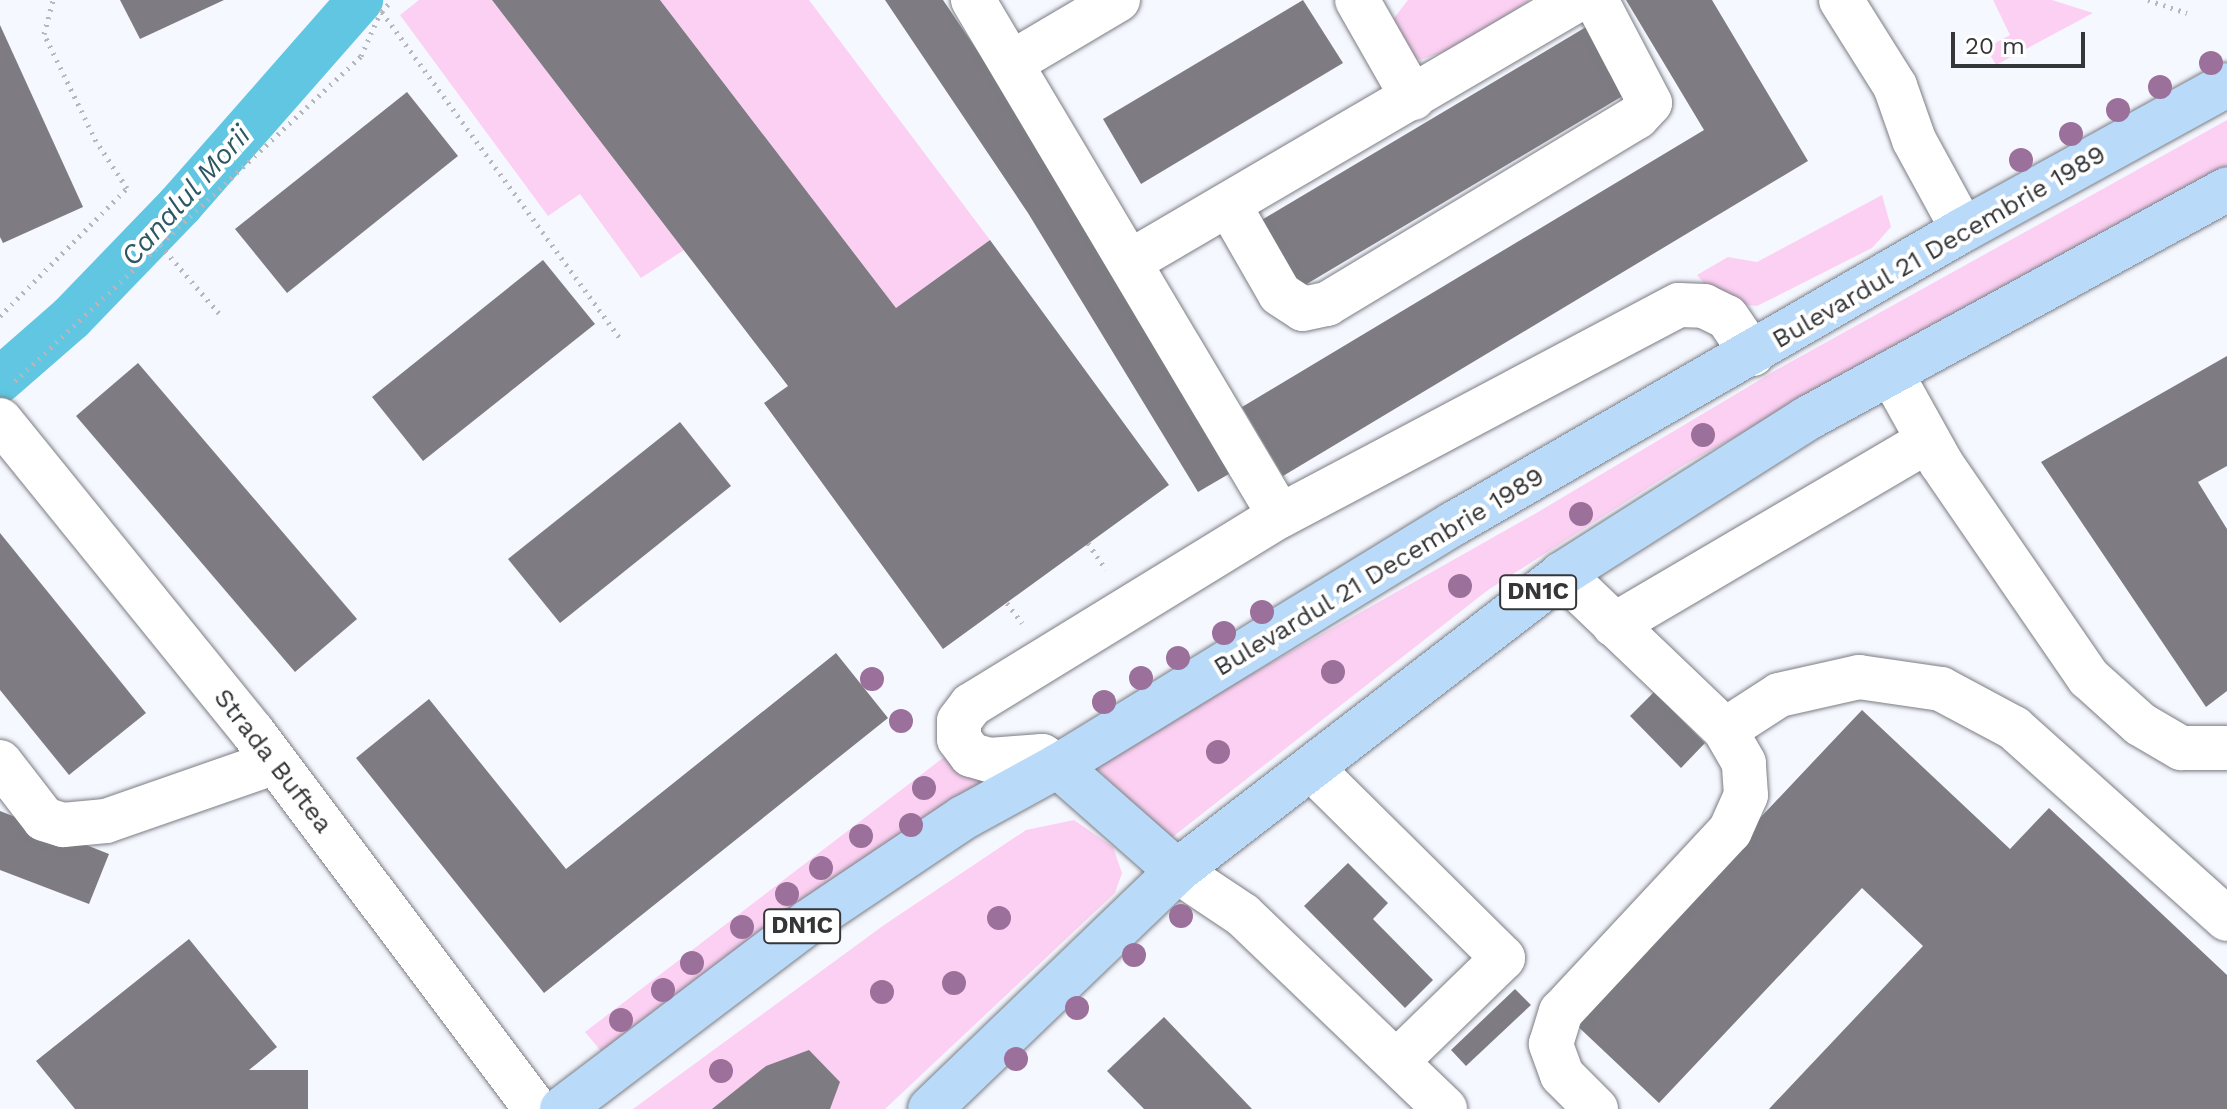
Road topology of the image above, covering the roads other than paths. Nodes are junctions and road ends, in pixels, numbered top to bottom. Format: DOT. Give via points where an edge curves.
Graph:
graph roads {
  1 [pos="973,0"];
  2 [pos="1118,0"];
  3 [pos="1357,0"];
  4 [pos="1577,0"];
  5 [pos="1596,0"];
  6 [pos="1841,0"];
  7 [pos="1013,62"];
  8 [pos="2227,85"];
  9 [pos="1413,98"];
  10 [pos="2227,189"];
  11 [pos="1230,207"];
  12 [pos="1963,230"];
  13 [pos="1131,261"];
  14 [pos="1752,354"];
  15 [pos="1891,373"];
  16 [pos="5,420"];
  17 [pos="1928,441"];
  18 [pos="1280,516"];
  19 [pos="1562,574"];
  20 [pos="1614,625"];
  21 [pos="1725,730"];
  22 [pos="2227,748"];
  23 [pos="0,762"];
  24 [pos="275,762"];
  25 [pos="1058,766"];
  26 [pos="1311,768"];
  27 [pos="1177,871"];
  28 [pos="2227,919"];
  29 [pos="1397,1061"];
  30 [pos="536,1109"];
  31 [pos="562,1109"];
  32 [pos="930,1109"];
  33 [pos="1445,1109"];
  34 [pos="1596,1109"];
  1 -- 7 [label="street"];
  2 -- 7 [label="street"];
  3 -- 9 [label="street"];
  4 -- 9 [label="street"];
  5 -- 11 [label="street" via="1650,103 1637,117 1327,304 1303,309 1280,294"];
  6 -- 12 [label="street" via="1895,86 1914,140"];
  7 -- 13 [label="street"];
  8 -- 12 [label="main road, Bulevardul 21 Decembrie 1989 / DN1C"];
  9 -- 11 [label="street"];
  10 -- 15 [label="main road, DN1C"];
  11 -- 13 [label="street"];
  12 -- 14 [label="main road, Bulevardul 21 Decembrie 1989 / DN1C"];
  13 -- 18 [label="street"];
  14 -- 18 [label="street" via="1727,317 1704,306 1679,305"];
  14 -- 25 [label="main road, Bulevardul 21 Decembrie 1989 / DN1C" via="1453,524"];
  15 -- 17 [label="street"];
  15 -- 19 [label="main road, DN1C" via="1726,466"];
  16 -- 24 [label="street, Strada Buftea"];
  17 -- 20 [label="street"];
  17 -- 22 [label="street" via="2089,678 2140,724 2181,748"];
  18 -- 25 [label="street" via="1008,681 971,705 959,721 959,739 971,755 989,760 1042,756"];
  19 -- 20 [label="street"];
  19 -- 26 [label="main road, DN1C"];
  20 -- 21 [label="street"];
  21 -- 28 [label="street" via="1779,695 1859,677 1941,689 2014,728"];
  21 -- 34 [label="street" via="1744,763 1746,795 1730,831 1561,1012 1551,1044 1562,1075"];
  23 -- 24 [label="street" via="44,819 63,825 106,821"];
  24 -- 30 [label="street, Strada Buftea"];
  25 -- 27 [label="main road"];
  25 -- 31 [label="main road, Bulevardul 21 Decembrie 1989 / DN1C" via="963,818 808,922"];
  26 -- 27 [label="main road, DN1C"];
  26 -- 29 [label="street" via="1503,958"];
  27 -- 29 [label="street" via="1243,915"];
  27 -- 32 [label="main road, DN1C"];
  29 -- 33 [label="street"];
}
